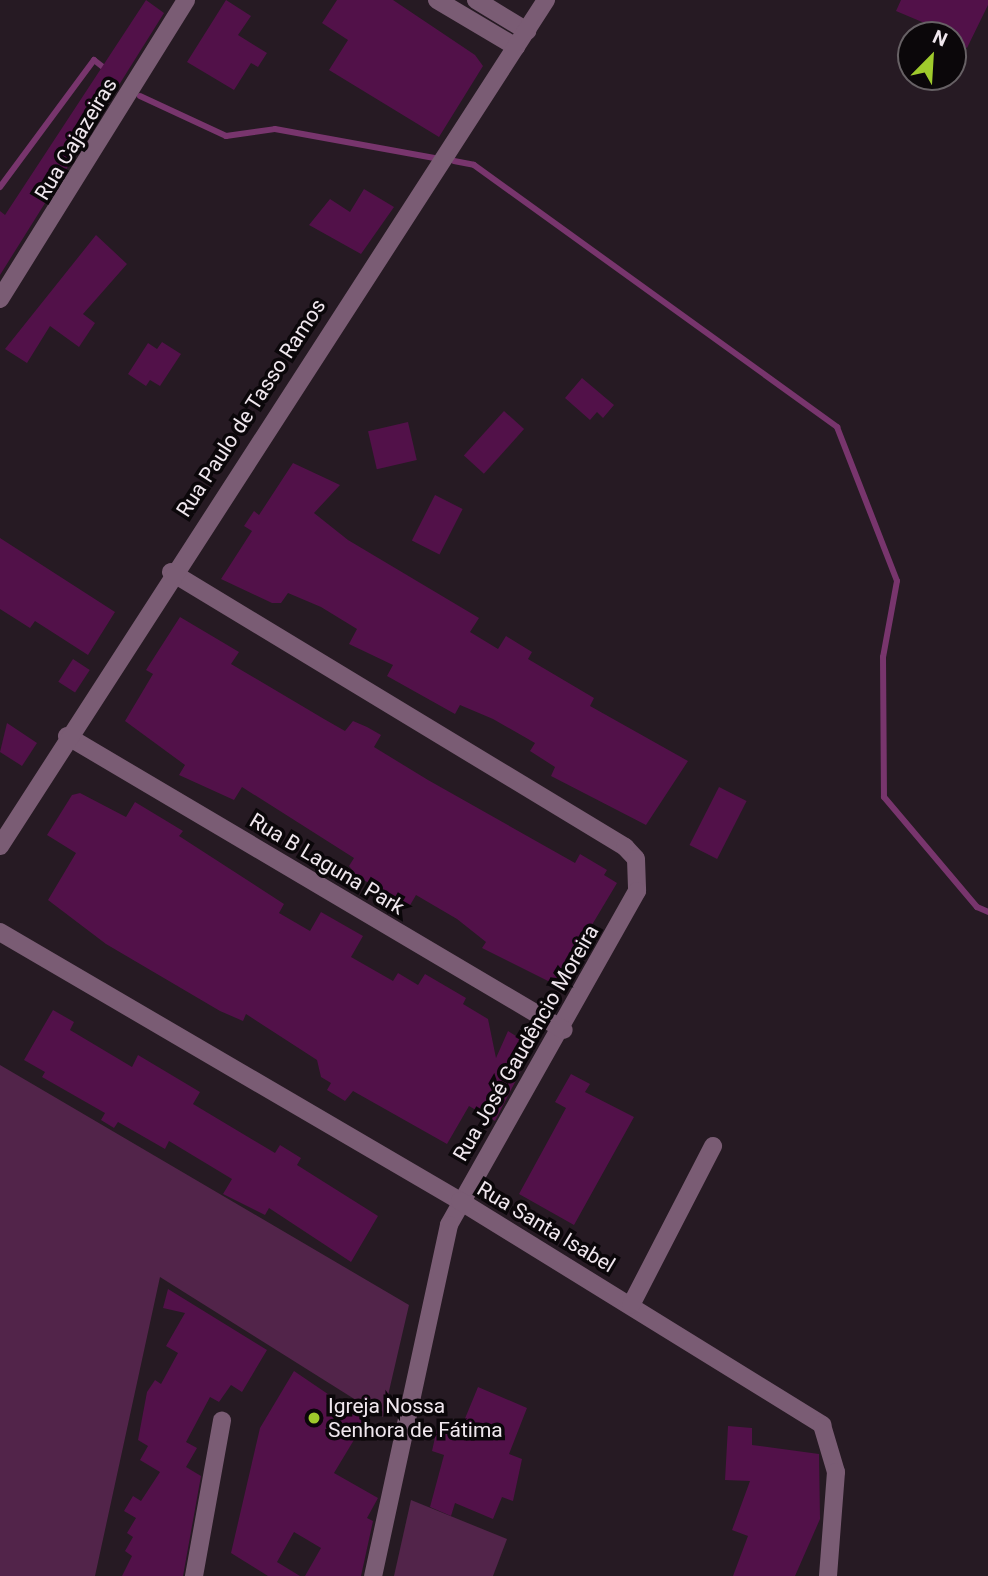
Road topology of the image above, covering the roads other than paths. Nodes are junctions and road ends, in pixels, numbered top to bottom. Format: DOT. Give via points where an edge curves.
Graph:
graph roads {
  1 [pos="186,0"];
  2 [pos="437,0"];
  3 [pos="476,0"];
  4 [pos="546,0"];
  5 [pos="527,31"];
  6 [pos="516,47"];
  7 [pos="0,299"];
  8 [pos="171,572"];
  9 [pos="67,736"];
  10 [pos="0,846"];
  11 [pos="0,932"];
  12 [pos="564,1030"];
  13 [pos="713,1146"];
  14 [pos="460,1201"];
  15 [pos="631,1305"];
  16 [pos="222,1421"];
  17 [pos="194,1576"];
  18 [pos="373,1576"];
  19 [pos="828,1576"];
  1 -- 7 [label="street, Rua Cajazeiras"];
  2 -- 6 [label="street"];
  3 -- 5 [label="street"];
  4 -- 5 [label="street, Rua Paulo de Tasso Ramos"];
  5 -- 6 [label="street, Rua Paulo de Tasso Ramos"];
  6 -- 8 [label="street, Rua Paulo de Tasso Ramos"];
  8 -- 9 [label="street, Rua Paulo de Tasso Ramos"];
  8 -- 12 [label="street, Rua José Gaudêncio Moreira" via="625,847 636,859 637,891"];
  9 -- 10 [label="street, Rua Paulo de Tasso Ramos"];
  9 -- 12 [label="street, Rua B Laguna Park"];
  11 -- 14 [label="street, Rua Santa Isabel"];
  12 -- 14 [label="street, Rua José Gaudêncio Moreira"];
  13 -- 15 [label="street"];
  14 -- 15 [label="street, Rua Santa Isabel"];
  14 -- 18 [label="street, Rua José Gaudêncio Moreira" via="441,1249"];
  15 -- 19 [label="street, Rua Santa Isabel" via="822,1424 836,1472"];
  16 -- 17 [label="street"];
}
